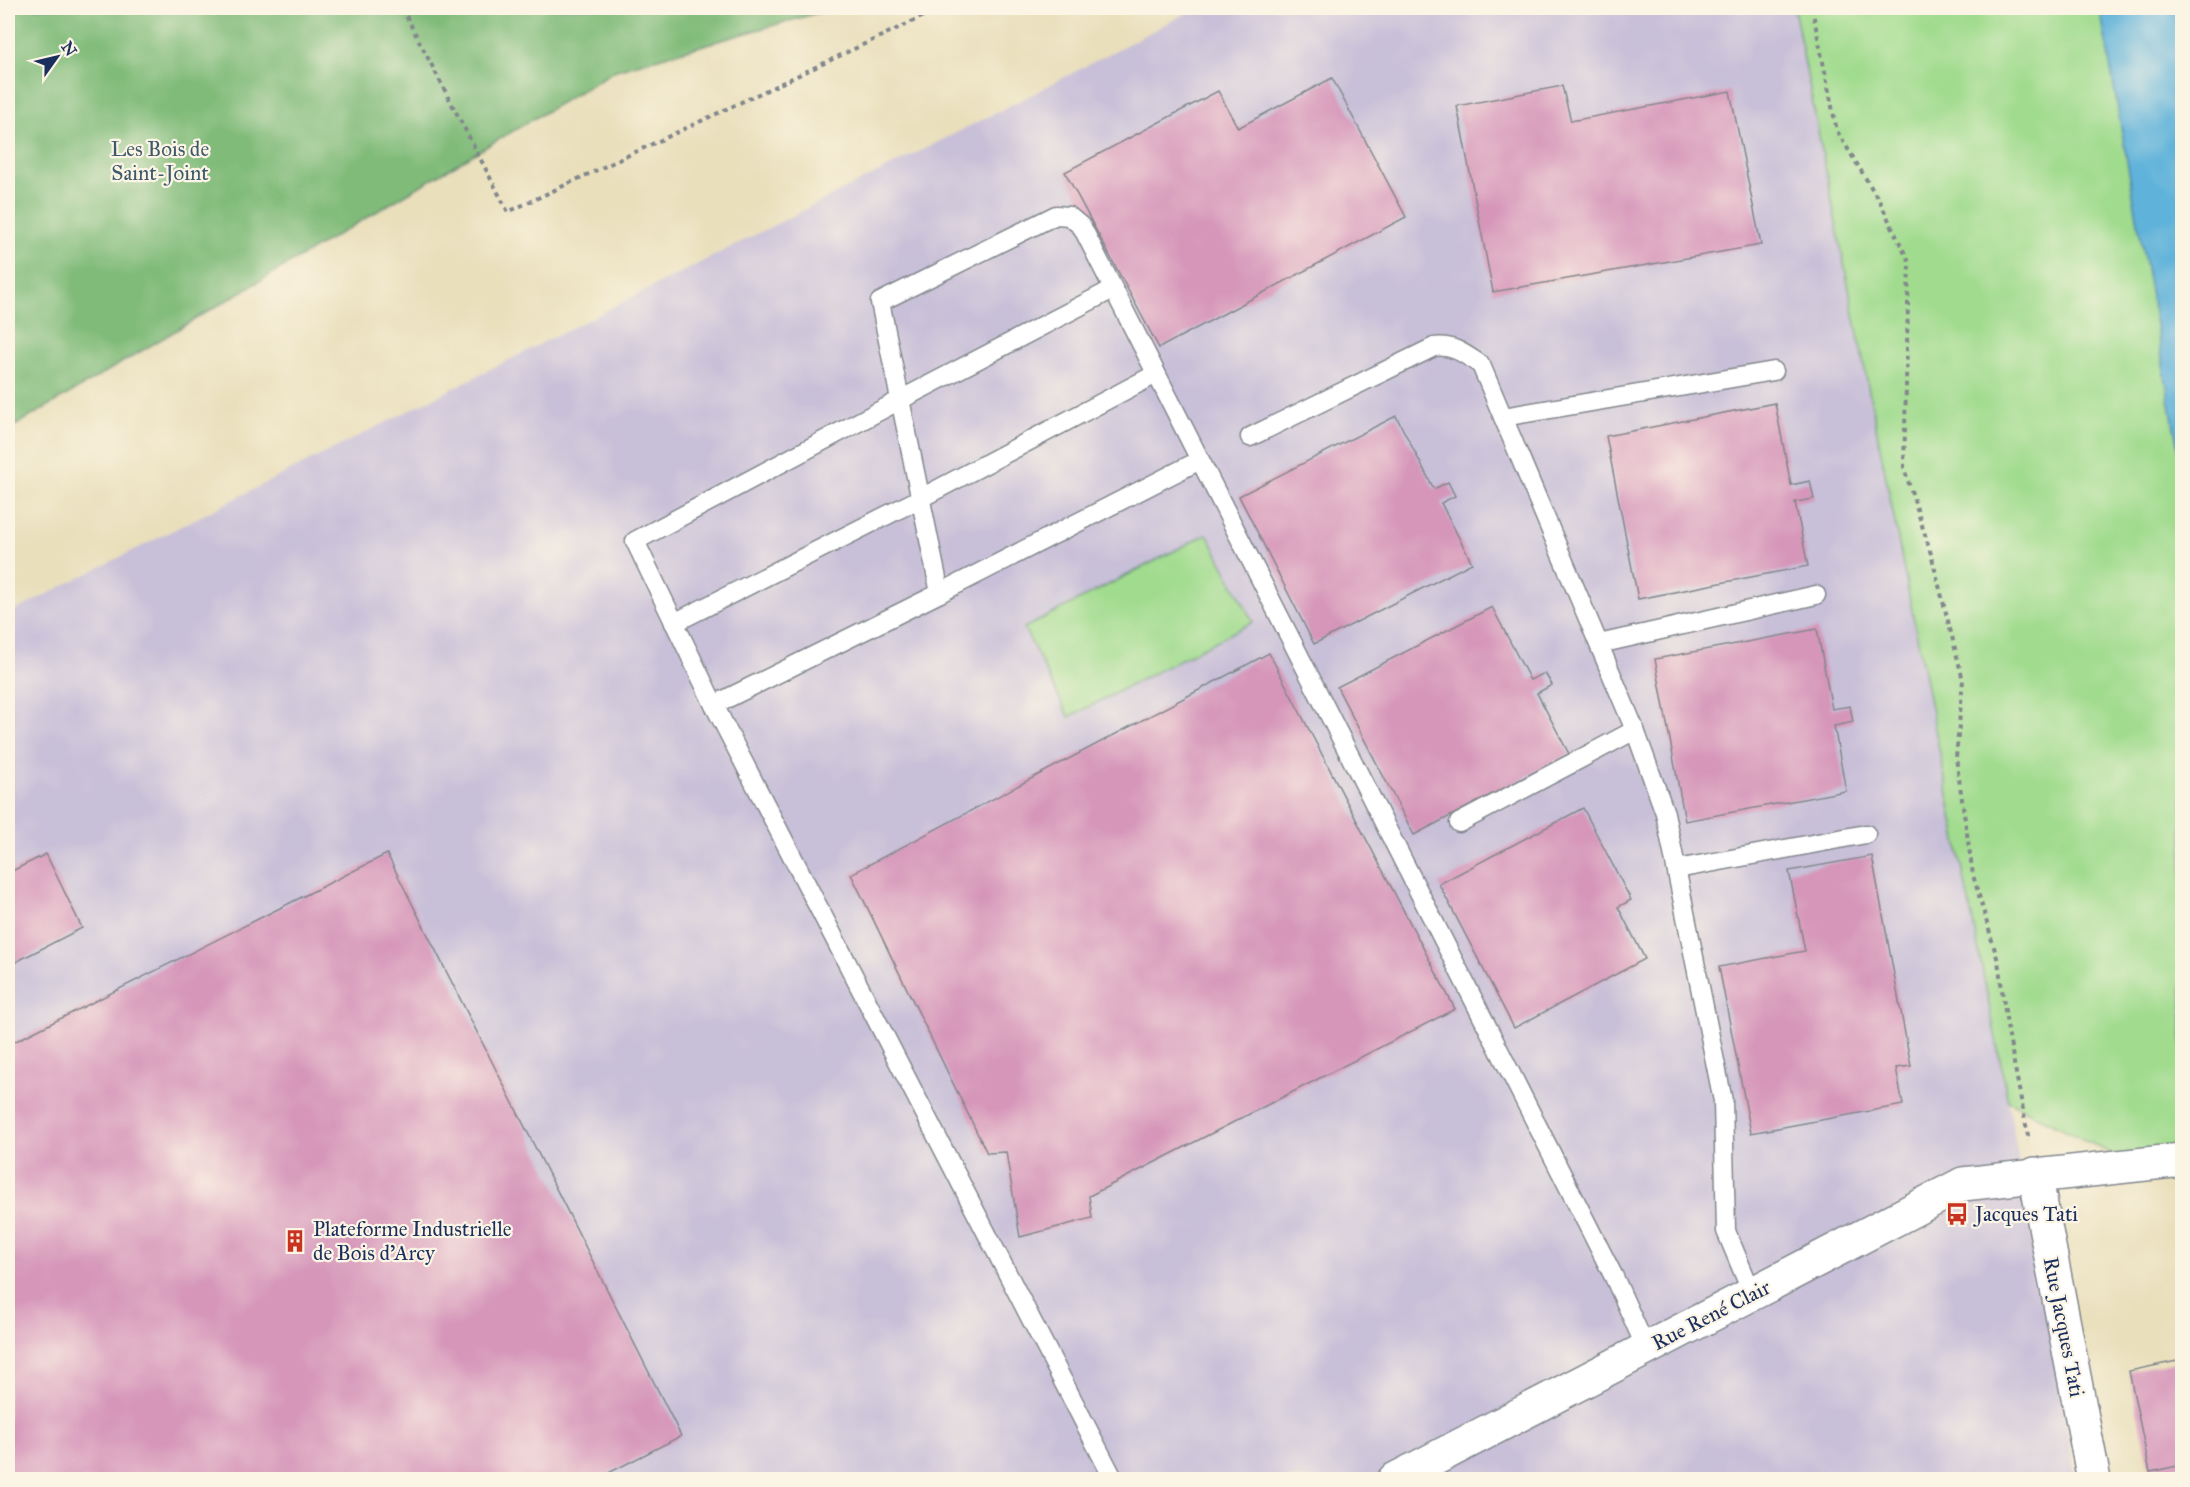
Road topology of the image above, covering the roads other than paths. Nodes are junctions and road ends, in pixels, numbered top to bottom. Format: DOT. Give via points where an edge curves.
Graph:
graph roads {
  1 [pos="1113,289"];
  2 [pos="1774,371"];
  3 [pos="1156,374"];
  4 [pos="900,400"];
  5 [pos="1503,417"];
  6 [pos="1250,437"];
  7 [pos="1200,460"];
  8 [pos="921,498"];
  9 [pos="940,593"];
  10 [pos="1816,595"];
  11 [pos="674,623"];
  12 [pos="1599,644"];
  13 [pos="714,705"];
  14 [pos="1635,730"];
  15 [pos="1459,823"];
  16 [pos="1866,834"];
  17 [pos="1677,869"];
  18 [pos="2182,1160"];
  19 [pos="2035,1174"];
  20 [pos="1752,1293"];
  21 [pos="1646,1348"];
  22 [pos="1114,1479"];
  23 [pos="1394,1479"];
  24 [pos="2094,1479"];
  1 -- 3 [label="lane"];
  1 -- 4 [label="lane"];
  1 -- 4 [label="lane" via="1082,227 1069,216 1056,215 879,302"];
  2 -- 5 [label="lane"];
  3 -- 7 [label="lane"];
  3 -- 8 [label="lane"];
  4 -- 8 [label="lane"];
  4 -- 11 [label="lane" via="634,541"];
  5 -- 6 [label="lane" via="1481,365 1459,350 1443,345"];
  5 -- 12 [label="lane"];
  7 -- 9 [label="lane"];
  7 -- 21 [label="lane"];
  8 -- 9 [label="lane"];
  8 -- 11 [label="lane"];
  9 -- 13 [label="lane"];
  10 -- 12 [label="lane"];
  11 -- 13 [label="lane"];
  12 -- 14 [label="lane"];
  13 -- 22 [label="lane"];
  14 -- 15 [label="lane"];
  14 -- 17 [label="lane" via="1665,813"];
  16 -- 17 [label="lane"];
  17 -- 20 [label="lane" via="1723,1101 1726,1231"];
  18 -- 19 [label="street, Rue René Clair"];
  19 -- 20 [label="street, Rue René Clair" via="1963,1184"];
  19 -- 24 [label="street, Rue Jacques Tati"];
  20 -- 21 [label="street, Rue René Clair"];
  21 -- 23 [label="street, Rue René Clair"];
}
